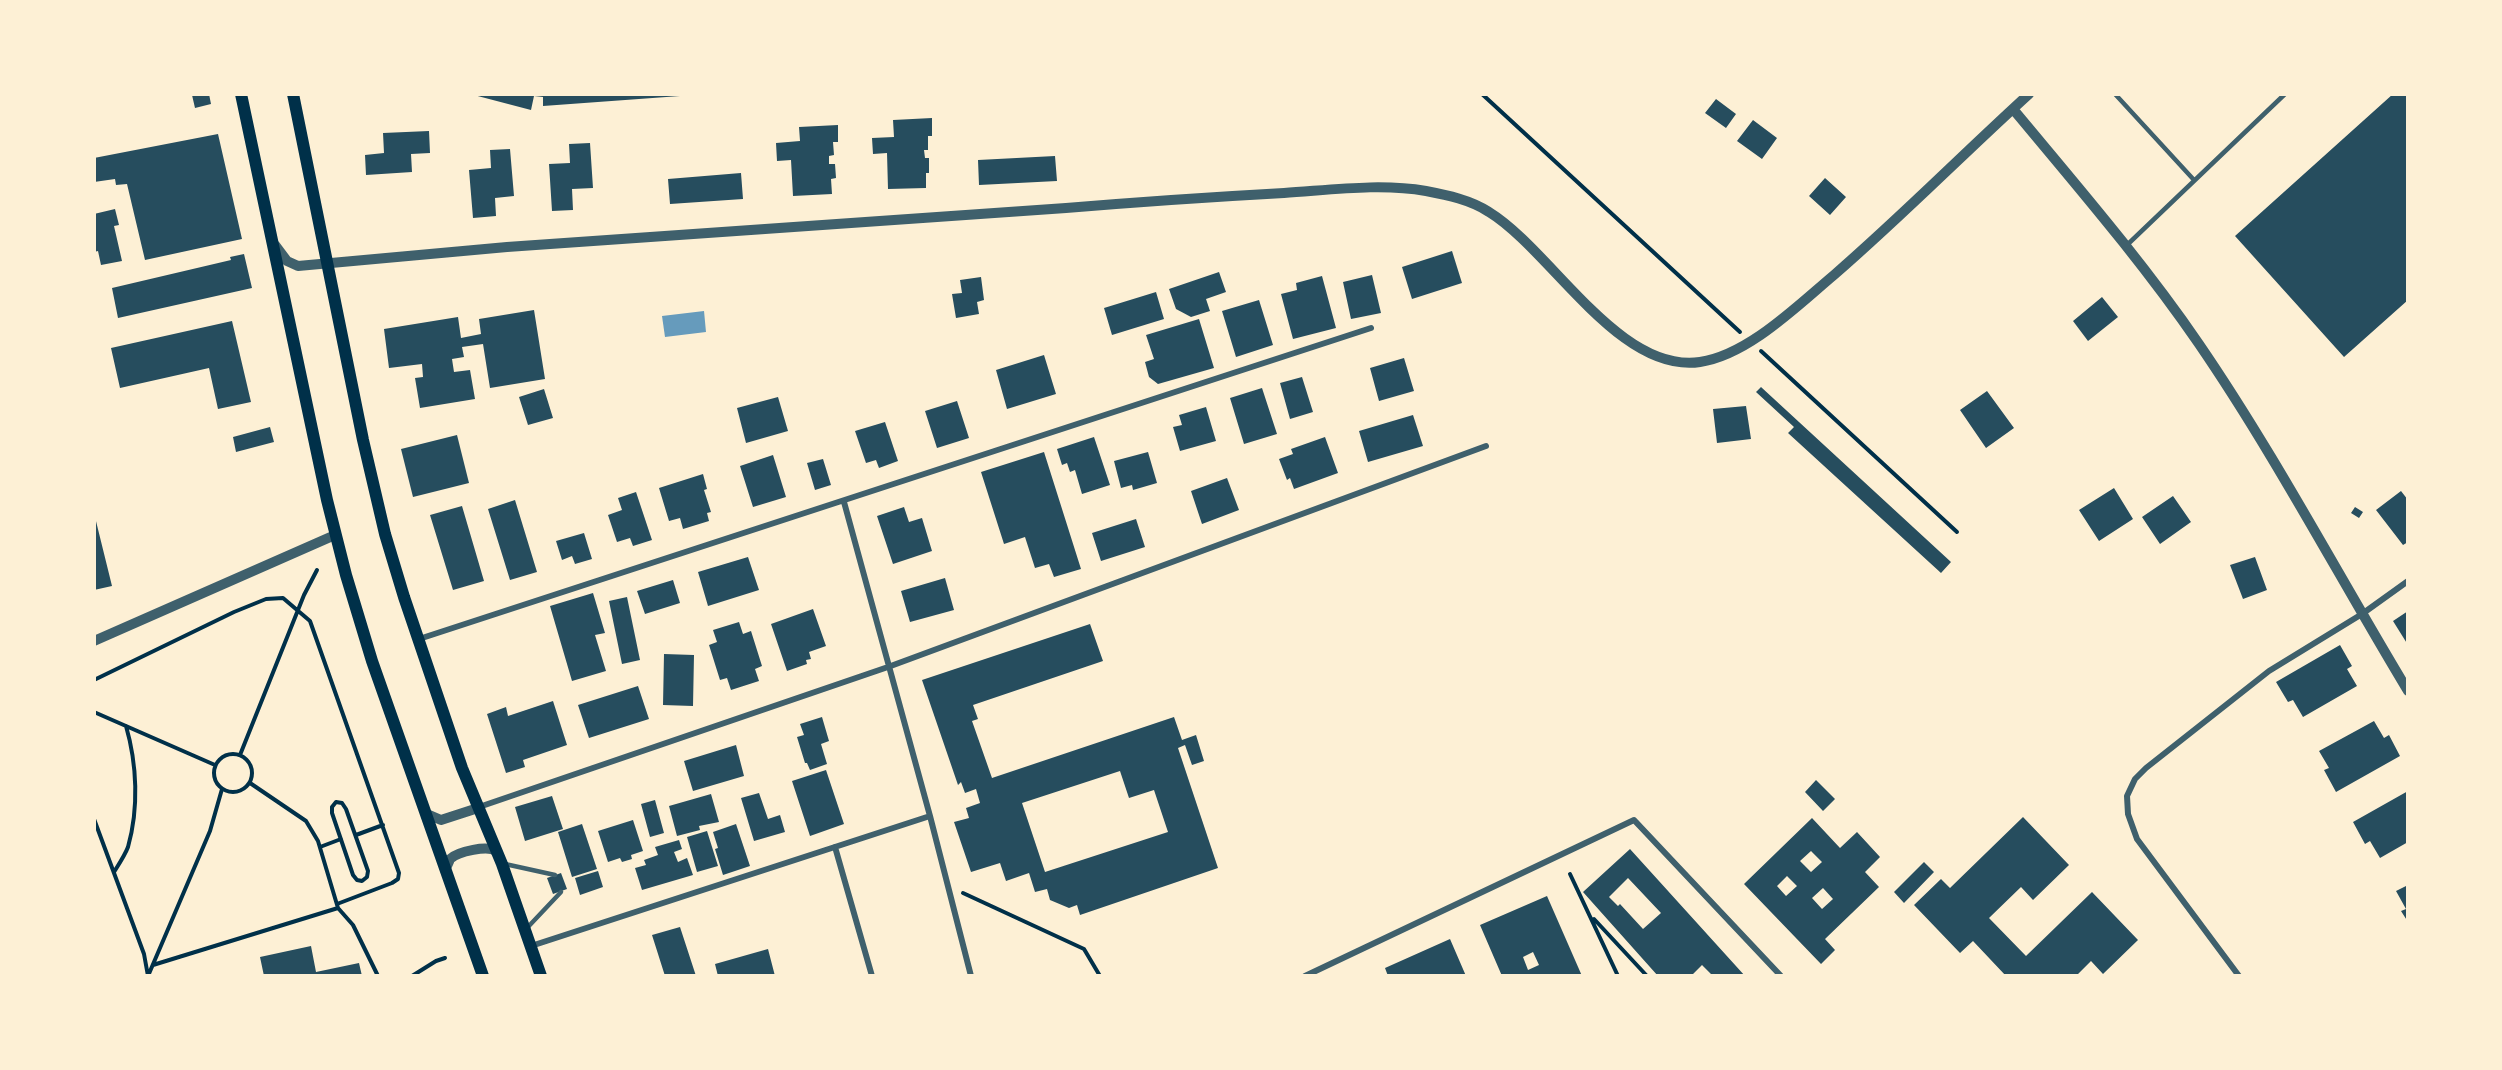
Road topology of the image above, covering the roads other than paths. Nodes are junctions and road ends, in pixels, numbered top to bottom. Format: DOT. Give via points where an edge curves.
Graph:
graph roads {
  1 [pos="241,94"];
  2 [pos="293,94"];
  3 [pos="2029,94"];
  4 [pos="2115,94"];
  5 [pos="2285,94"];
  6 [pos="2013,109"];
  7 [pos="2194,180"];
  8 [pos="273,242"];
  9 [pos="2127,245"];
  10 [pos="327,263"];
  11 [pos="1371,328"];
  12 [pos="1486,446"];
  13 [pos="843,502"];
  14 [pos="335,535"];
  15 [pos="2408,581"];
  16 [pos="2362,614"];
  17 [pos="418,639"];
  18 [pos="94,640"];
  19 [pos="888,667"];
  20 [pos="2408,691"];
  21 [pos="478,808"];
  22 [pos="427,814"];
  23 [pos="930,816"];
  24 [pos="835,847"];
  25 [pos="497,852"];
  26 [pos="502,864"];
  27 [pos="446,868"];
  28 [pos="555,875"];
  29 [pos="561,892"];
  30 [pos="525,930"];
  31 [pos="530,946"];
  32 [pos="483,975"];
  33 [pos="541,975"];
  34 [pos="872,975"];
  35 [pos="971,975"];
  36 [pos="1305,975"];
  37 [pos="1781,975"];
  38 [pos="2239,975"];
  1 -- 8 [label="main road"];
  2 -- 10 [label="main road"];
  3 -- 6 [label="street"];
  4 -- 7 [label="lane"];
  5 -- 7 [label="lane"];
  6 -- 9 [label="street"];
  6 -- 10 [label="street" via="1870,244 1768,329 1719,358 1692,363 1664,359 1633,344 1490,212 1450,196 1421,190 1334,190 1175,200"];
  7 -- 9 [label="lane"];
  8 -- 10 [label="street" via="293,265"];
  8 -- 14 [label="main road"];
  9 -- 16 [label="street" via="2238,404"];
  10 -- 17 [label="main road" via="378,506"];
  11 -- 13 [label="street"];
  12 -- 19 [label="street"];
  13 -- 17 [label="street"];
  13 -- 19 [label="street"];
  14 -- 18 [label="street"];
  14 -- 22 [label="main road" via="372,661"];
  15 -- 16 [label="street"];
  16 -- 20 [label="street"];
  16 -- 38 [label="street" via="2241,692 2146,768 2127,796 2128,814 2138,839"];
  17 -- 21 [label="main road"];
  19 -- 21 [label="street"];
  19 -- 23 [label="street"];
  21 -- 22 [label="street" via="441,820"];
  21 -- 25 [label="main road"];
  22 -- 27 [label="main road"];
  23 -- 24 [label="street"];
  23 -- 35 [label="street"];
  24 -- 31 [label="street"];
  24 -- 34 [label="street"];
  25 -- 26 [label="main road"];
  25 -- 27 [label="street" via="485,847 454,856"];
  26 -- 28 [label="lane"];
  26 -- 30 [label="main road"];
  27 -- 32 [label="main road"];
  29 -- 30 [label="lane"];
  30 -- 31 [label="main road"];
  31 -- 33 [label="main road"];
  36 -- 37 [label="street" via="1634,820"];
}
